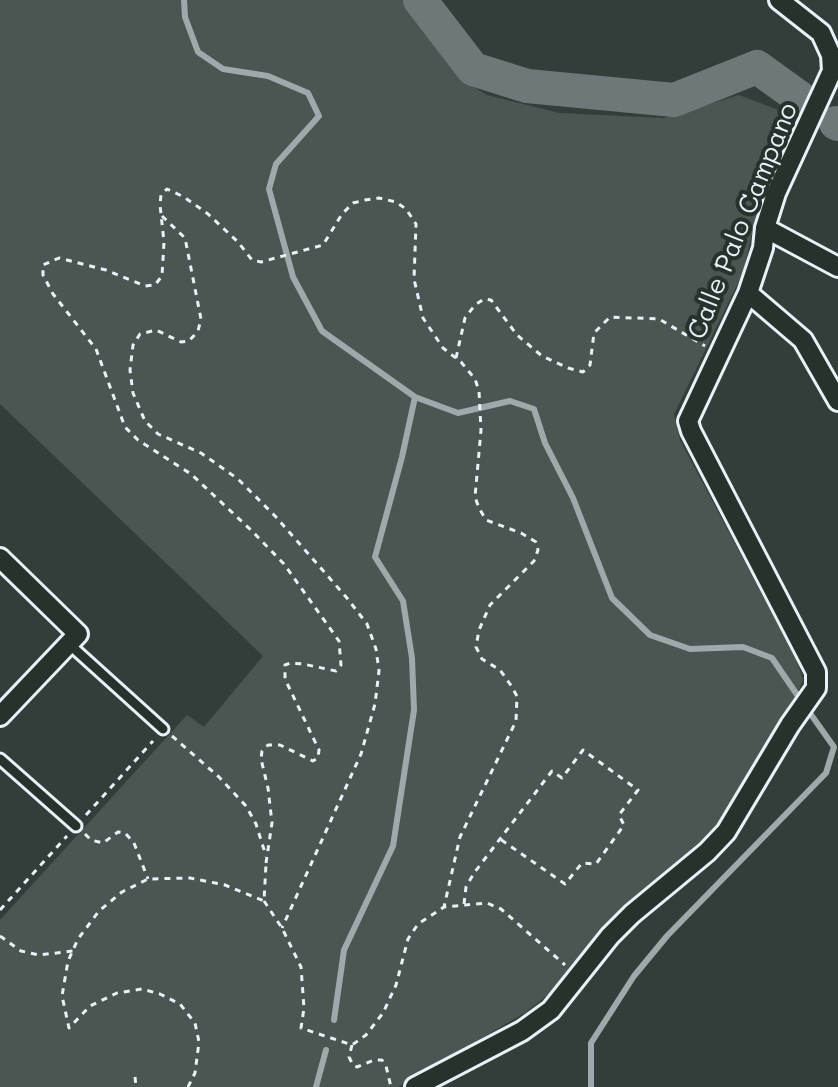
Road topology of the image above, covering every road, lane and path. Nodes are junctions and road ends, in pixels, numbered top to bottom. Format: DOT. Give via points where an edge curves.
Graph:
graph roads {
  1 [pos="779,0"];
  2 [pos="162,216"];
  3 [pos="765,228"];
  4 [pos="838,267"];
  5 [pos="748,293"];
  6 [pos="718,354"];
  7 [pos="456,358"];
  8 [pos="838,401"];
  9 [pos="0,558"];
  10 [pos="69,644"];
  11 [pos="0,716"];
  12 [pos="163,729"];
  13 [pos="0,759"];
  14 [pos="76,826"];
  15 [pos="500,839"];
  16 [pos="266,863"];
  17 [pos="148,879"];
  18 [pos="264,901"];
  19 [pos="464,904"];
  20 [pos="444,907"];
  21 [pos="0,910"];
  22 [pos="282,928"];
  23 [pos="0,936"];
  24 [pos="73,951"];
  25 [pos="578,977"];
  26 [pos="352,1045"];
  27 [pos="135,1077"];
  28 [pos="136,1087"];
  29 [pos="188,1087"];
  30 [pos="391,1087"];
  31 [pos="415,1087"];
  1 -- 3 [label="street, Calle Palo Campano" via="821,33 832,71"];
  2 -- 7 [label="path" via="161,195 167,189 208,214 252,260 261,262 323,245 353,203 379,198 396,202 416,224 414,279 423,318"];
  2 -- 16 [label="path" via="162,276 155,285 59,258 43,265 43,275 96,349 125,427 191,474 252,531 284,564 339,641 341,665 336,671 285,665 285,679 319,750 313,761 280,745 262,751 272,823"];
  2 -- 22 [label="path" via="185,238 201,319 189,341 156,330 140,334 133,345 133,393 145,421 158,434 201,453 238,479 347,598 367,624 376,649 375,704 361,754"];
  3 -- 4 [label="street"];
  3 -- 5 [label="street, Calle Palo Campano"];
  5 -- 6 [label="street, Calle Palo Campano"];
  5 -- 8 [label="street" via="803,340"];
  6 -- 7 [label="path" via="659,319 610,317 594,333 590,365 583,372 542,356 517,335 491,300 484,299 465,318"];
  6 -- 25 [label="street, Calle Palo Campano" via="689,415 689,426 818,681 726,832 632,914"];
  7 -- 20 [label="path" via="479,391 479,508 486,520 521,533 536,542 538,550 534,561 490,605 479,630 476,647 482,659 500,670 517,696 516,721 460,837"];
  9 -- 10 [label="street" via="78,634"];
  10 -- 11 [label="street"];
  10 -- 12 [label="lane"];
  12 -- 14 [label="path"];
  12 -- 16 [label="path" via="246,806 265,847"];
  13 -- 14 [label="lane"];
  14 -- 17 [label="path" via="103,843 125,833"];
  14 -- 21 [label="path"];
  15 -- 15 [label="path" via="552,771 562,778 583,750 638,790 619,815 624,825 596,864 582,863 565,884"];
  15 -- 19 [label="path" via="466,887"];
  16 -- 18 [label="path"];
  17 -- 18 [label="path" via="190,878"];
  17 -- 24 [label="path" via="99,911"];
  18 -- 22 [label="path"];
  19 -- 20 [label="path"];
  19 -- 25 [label="path" via="487,903 501,909"];
  20 -- 26 [label="path" via="418,924 408,939 383,1013"];
  22 -- 26 [label="path" via="301,967 301,1028"];
  23 -- 24 [label="path" via="21,951 39,955"];
  24 -- 29 [label="path" via="62,996 69,1028 90,1006 117,993 142,989 160,994 180,1004 195,1023 199,1042"];
  25 -- 31 [label="street, Calle Palo Campano" via="537,1020"];
  26 -- 30 [label="path" via="353,1065 382,1060"];
  27 -- 28 [label="path"];
}
